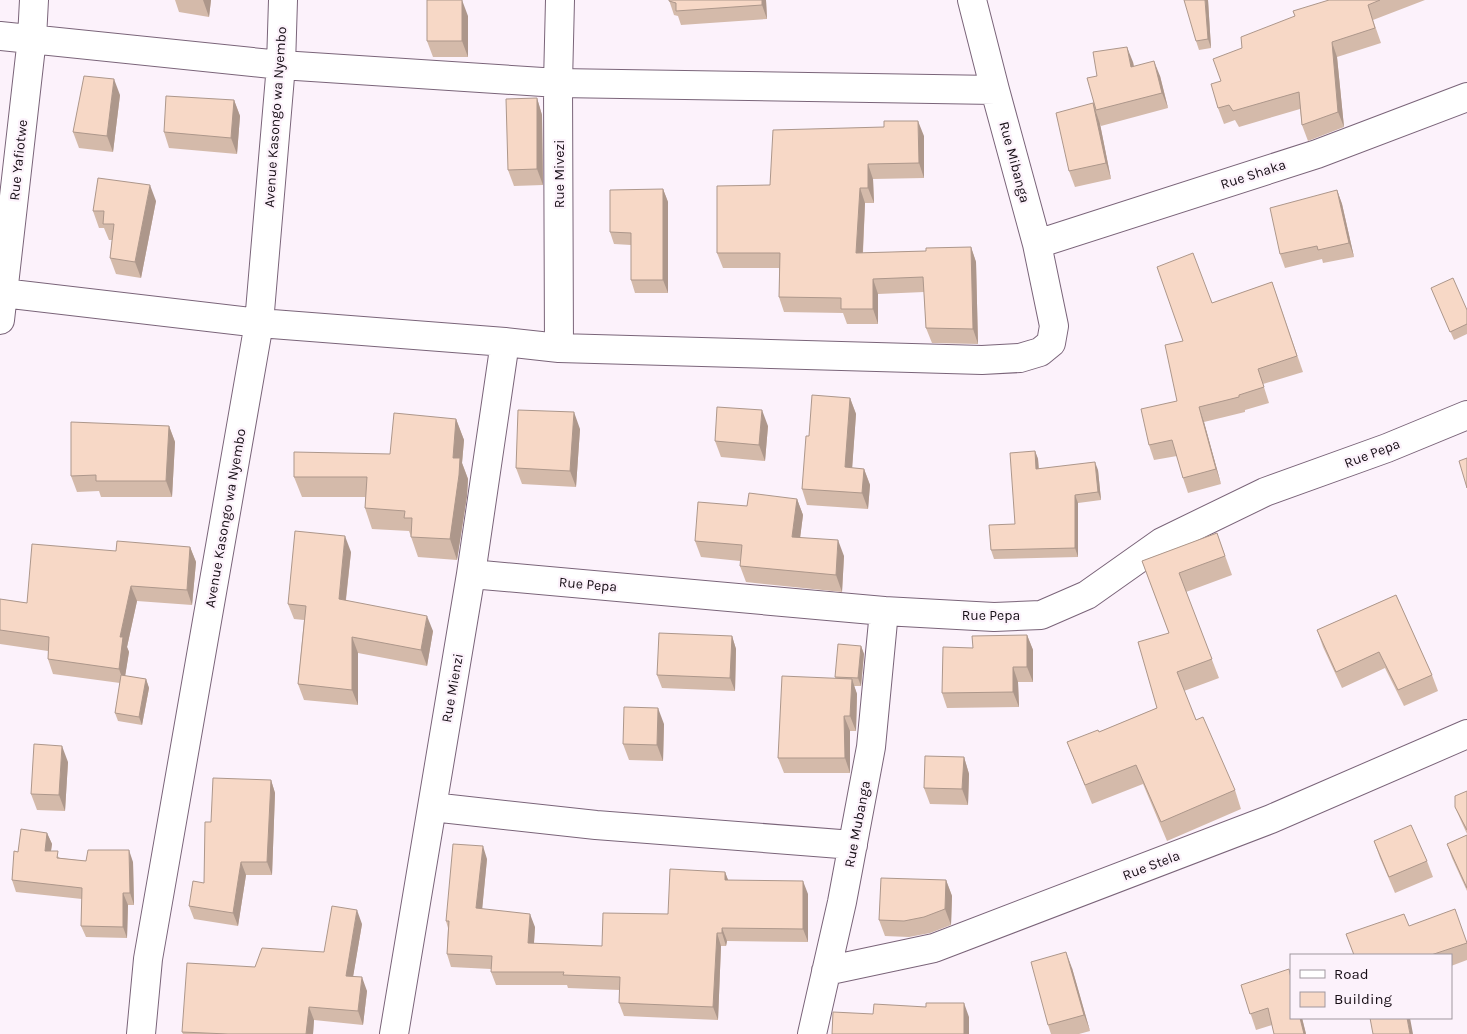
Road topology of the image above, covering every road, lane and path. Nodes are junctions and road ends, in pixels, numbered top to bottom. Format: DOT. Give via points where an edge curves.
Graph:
graph roads {
  1 [pos="34,0"];
  2 [pos="283,0"];
  3 [pos="560,0"];
  4 [pos="972,0"];
  5 [pos="0,36"];
  6 [pos="32,38"];
  7 [pos="281,64"];
  8 [pos="558,83"];
  9 [pos="995,90"];
  10 [pos="1467,97"];
  11 [pos="1037,244"];
  12 [pos="3,292"];
  13 [pos="0,320"];
  14 [pos="258,323"];
  15 [pos="505,342"];
  16 [pos="559,348"];
  17 [pos="1467,415"];
  18 [pos="471,574"];
  19 [pos="884,612"];
  20 [pos="1467,734"];
  21 [pos="432,807"];
  22 [pos="853,845"];
  23 [pos="826,971"];
  24 [pos="141,1034"];
  25 [pos="394,1034"];
  26 [pos="812,1034"];
  1 -- 6 [label="street, Rue Yafiotwe"];
  2 -- 7 [label="street, Avenue Kasongo wa Nyembo"];
  3 -- 8 [label="street, Rue Mivezi"];
  4 -- 9 [label="street, Rue Mibanga"];
  5 -- 6 [label="street"];
  6 -- 7 [label="street"];
  6 -- 12 [label="street, Rue Yafiotwe"];
  7 -- 8 [label="street"];
  7 -- 14 [label="street, Avenue Kasongo wa Nyembo"];
  8 -- 9 [label="street"];
  8 -- 16 [label="street, Rue Mivezi"];
  9 -- 11 [label="street, Rue Mibanga"];
  10 -- 11 [label="street, Rue Shaka" via="1317,154"];
  11 -- 16 [label="street, Rue Mibanga" via="1054,326 1051,342 1040,352 1020,358 982,360"];
  12 -- 13 [label="street, Rue Yafiotwe"];
  12 -- 14 [label="street"];
  14 -- 15 [label="street"];
  14 -- 24 [label="street, Avenue Kasongo wa Nyembo" via="148,959"];
  15 -- 16 [label="street"];
  15 -- 18 [label="street, Rue Mienzi"];
  17 -- 19 [label="street, Rue Pepa" via="1265,492 1162,542 1087,595 1041,615 994,617"];
  18 -- 19 [label="street, Rue Pepa"];
  18 -- 21 [label="street, Rue Mienzi"];
  19 -- 22 [label="street, Rue Mubanga" via="872,746"];
  20 -- 23 [label="street, Rue Stela" via="1271,819 934,948"];
  21 -- 22 [label="street" via="596,825"];
  21 -- 25 [label="street, Rue Mienzi"];
  22 -- 23 [label="street, Rue Mubanga"];
  23 -- 26 [label="street, Rue Mubanga"];
}
